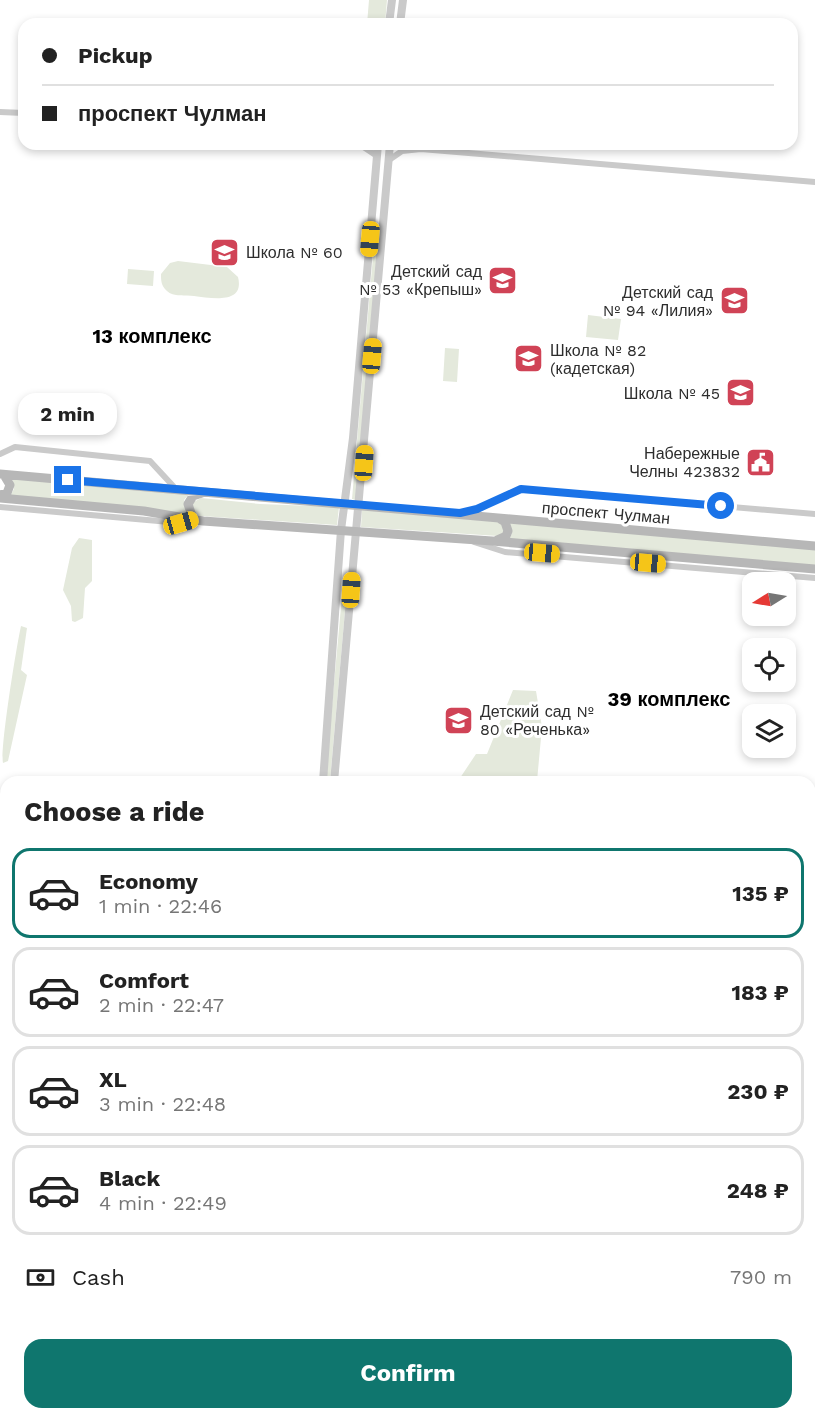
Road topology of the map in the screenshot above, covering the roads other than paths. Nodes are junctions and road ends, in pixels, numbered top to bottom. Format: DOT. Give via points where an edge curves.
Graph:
graph roads {
  1 [pos="392,0"];
  2 [pos="403,0"];
  3 [pos="390,18"];
  4 [pos="401,18"];
  5 [pos="0,112"];
  6 [pos="18,113"];
  7 [pos="368,150"];
  8 [pos="378,150"];
  9 [pos="390,150"];
  10 [pos="412,150"];
  11 [pos="433,150"];
  12 [pos="377,156"];
  13 [pos="389,160"];
  14 [pos="815,182"];
  15 [pos="371,223"];
  16 [pos="383,225"];
  17 [pos="0,454"];
  18 [pos="2,474"];
  19 [pos="176,489"];
  20 [pos="203,492"];
  21 [pos="0,496"];
  22 [pos="344,503"];
  23 [pos="358,504"];
  24 [pos="0,507"];
  25 [pos="460,513"];
  26 [pos="815,514"];
  27 [pos="193,519"];
  28 [pos="500,519"];
  29 [pos="342,530"];
  30 [pos="356,531"];
  31 [pos="465,540"];
  32 [pos="492,541"];
  33 [pos="815,546"];
  34 [pos="815,569"];
  35 [pos="815,578"];
  36 [pos="337,587"];
  37 [pos="351,590"];
  38 [pos="323,776"];
  39 [pos="335,776"];
  1 -- 3 [label="street"];
  2 -- 4 [label="street"];
  5 -- 6 [label="street"];
  7 -- 12 [label="street"];
  8 -- 12 [label="street"];
  9 -- 13 [label="street"];
  10 -- 13 [label="street"];
  11 -- 14 [label="street"];
  12 -- 15 [label="street"];
  13 -- 16 [label="street"];
  15 -- 16 [label="street" via="376,231"];
  15 -- 22 [label="street"];
  16 -- 23 [label="street"];
  17 -- 19 [label="street" via="15,447 150,461"];
  18 -- 19 [label="main road, проспект Чулман"];
  18 -- 21 [label="main road" via="10,485 7,493"];
  19 -- 20 [label="main road, проспект Чулман"];
  20 -- 22 [label="main road, проспект Чулман"];
  20 -- 27 [label="main road" via="193,496 188,504"];
  21 -- 27 [label="main road"];
  22 -- 23 [label="main road, проспект Чулман"];
  22 -- 29 [label="street"];
  23 -- 25 [label="main road, проспект Чулман"];
  23 -- 30 [label="street"];
  24 -- 27 [label="street" via="181,523"];
  25 -- 26 [label="street" via="521,489"];
  25 -- 28 [label="main road, проспект Чулман"];
  27 -- 29 [label="main road"];
  28 -- 32 [label="main road" via="508,531 501,539"];
  28 -- 33 [label="main road, проспект Чулман"];
  29 -- 30 [label="main road"];
  29 -- 36 [label="street"];
  30 -- 31 [label="main road"];
  30 -- 37 [label="street"];
  31 -- 32 [label="main road"];
  31 -- 35 [label="street" via="505,552"];
  32 -- 34 [label="main road"];
  36 -- 37 [label="street" via="343,583"];
  36 -- 38 [label="street"];
  37 -- 39 [label="street"];
}
